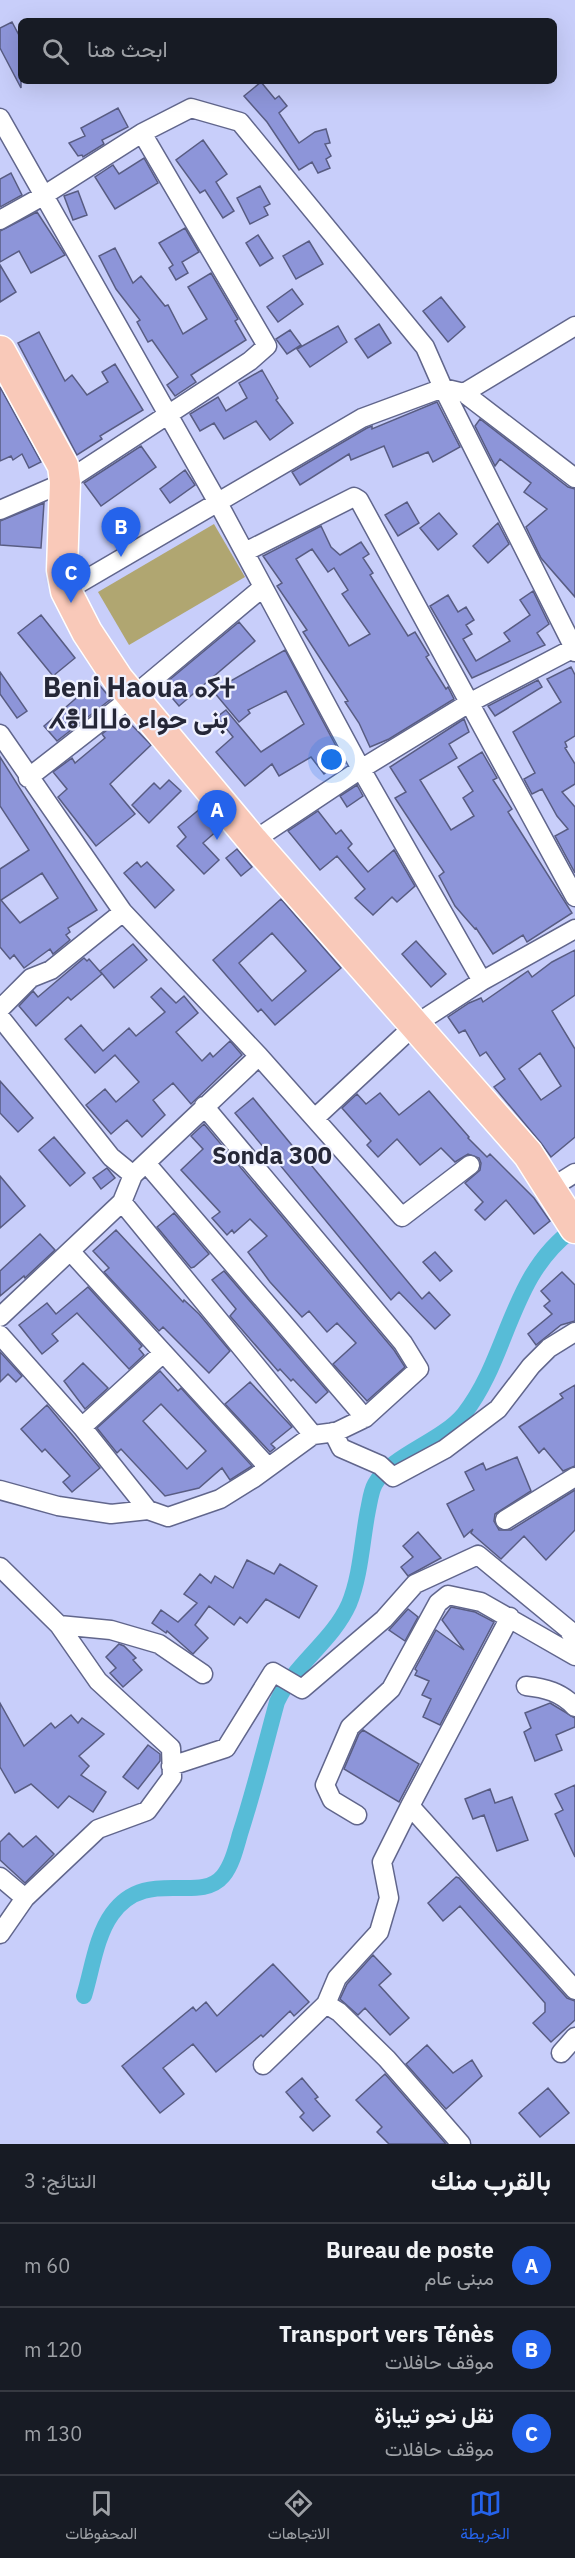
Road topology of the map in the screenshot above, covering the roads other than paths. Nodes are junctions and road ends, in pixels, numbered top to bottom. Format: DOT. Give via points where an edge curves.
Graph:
graph roads {
  1 [pos="0,118"];
  2 [pos="142,132"];
  3 [pos="43,196"];
  4 [pos="0,220"];
  5 [pos="575,326"];
  6 [pos="0,351"];
  7 [pos="443,388"];
  8 [pos="464,393"];
  9 [pos="167,415"];
  10 [pos="575,478"];
  11 [pos="65,482"];
  12 [pos="217,501"];
  13 [pos="0,510"];
  14 [pos="245,552"];
  15 [pos="262,588"];
  16 [pos="66,591"];
  17 [pos="574,650"];
  18 [pos="132,697"];
  19 [pos="469,703"];
  20 [pos="3,744"];
  21 [pos="361,769"];
  22 [pos="28,778"];
  23 [pos="253,841"];
  24 [pos="575,897"];
  25 [pos="123,912"];
  26 [pos="575,929"];
  27 [pos="482,981"];
  28 [pos="0,1009"];
  29 [pos="0,1017"];
  30 [pos="416,1024"];
  31 [pos="259,1056"];
  32 [pos="204,1106"];
  33 [pos="315,1118"];
  34 [pos="470,1165"];
  35 [pos="139,1169"];
  36 [pos="561,1186"];
  37 [pos="122,1202"];
  38 [pos="575,1228"];
  39 [pos="71,1252"];
  40 [pos="0,1317"];
  41 [pos="575,1332"];
  42 [pos="0,1335"];
  43 [pos="163,1353"];
  44 [pos="364,1418"];
  45 [pos="82,1427"];
  46 [pos="333,1432"];
  47 [pos="312,1435"];
  48 [pos="268,1467"];
  49 [pos="575,1477"];
  50 [pos="0,1491"];
  51 [pos="147,1510"];
  52 [pos="505,1520"];
  53 [pos="0,1567"];
  54 [pos="510,1617"];
  55 [pos="58,1625"];
  56 [pos="575,1641"];
  57 [pos="575,1656"];
  58 [pos="203,1674"];
  59 [pos="526,1686"];
  60 [pos="575,1707"];
  61 [pos="171,1766"];
  62 [pos="410,1806"];
  63 [pos="357,1815"];
  64 [pos="0,1877"];
  65 [pos="26,1898"];
  66 [pos="0,1934"];
  67 [pos="575,1990"];
  68 [pos="326,2004"];
  69 [pos="575,2037"];
  70 [pos="561,2053"];
  71 [pos="263,2066"];
  72 [pos="461,2144"];
  1 -- 3 [label="street"];
  2 -- 3 [label="street"];
  2 -- 7 [label="street" via="191,108 240,122 425,347"];
  2 -- 9 [label="street" via="267,346"];
  3 -- 4 [label="street"];
  3 -- 9 [label="street"];
  5 -- 8 [label="street"];
  6 -- 11 [label="main road" via="63,466"];
  7 -- 8 [label="street"];
  7 -- 12 [label="street" via="362,418"];
  7 -- 17 [label="street"];
  8 -- 10 [label="street"];
  9 -- 11 [label="street"];
  9 -- 12 [label="street"];
  11 -- 13 [label="street"];
  11 -- 16 [label="main road" via="62,570"];
  12 -- 14 [label="street"];
  12 -- 16 [label="street"];
  14 -- 15 [label="street"];
  14 -- 19 [label="street" via="354,497"];
  15 -- 18 [label="street"];
  15 -- 21 [label="street"];
  16 -- 18 [label="main road" via="87,632"];
  17 -- 19 [label="street"];
  18 -- 22 [label="street"];
  18 -- 23 [label="main road"];
  19 -- 21 [label="street"];
  19 -- 24 [label="street"];
  20 -- 22 [label="street"];
  21 -- 23 [label="street"];
  21 -- 27 [label="street"];
  22 -- 25 [label="street"];
  23 -- 30 [label="main road"];
  25 -- 28 [label="street" via="51,970 31,978"];
  25 -- 31 [label="street"];
  26 -- 27 [label="street"];
  27 -- 30 [label="street"];
  29 -- 35 [label="street" via="111,1157"];
  30 -- 33 [label="street"];
  30 -- 36 [label="main road" via="528,1154"];
  31 -- 32 [label="street"];
  31 -- 33 [label="street"];
  32 -- 35 [label="street"];
  32 -- 44 [label="street" via="403,1343 419,1370"];
  33 -- 34 [label="street" via="402,1217"];
  35 -- 37 [label="street"];
  35 -- 44 [label="street"];
  36 -- 38 [label="main road"];
  37 -- 39 [label="street"];
  37 -- 47 [label="street"];
  39 -- 40 [label="street"];
  39 -- 43 [label="street"];
  41 -- 46 [label="street" via="549,1348 498,1408 446,1449 386,1471 341,1448"];
  42 -- 45 [label="street"];
  43 -- 45 [label="street"];
  43 -- 48 [label="street"];
  44 -- 46 [label="street"];
  45 -- 51 [label="street"];
  46 -- 47 [label="street"];
  47 -- 48 [label="street"];
  48 -- 51 [label="street" via="220,1499 191,1510 168,1517"];
  49 -- 52 [label="street"];
  50 -- 51 [label="street" via="111,1514"];
  53 -- 55 [label="street"];
  54 -- 57 [label="street"];
  54 -- 62 [label="street"];
  54 -- 63 [label="street" via="481,1602 448,1595 438,1604 391,1689 350,1727 325,1785 332,1800"];
  55 -- 58 [label="street" via="111,1630 159,1644"];
  55 -- 61 [label="street" via="98,1681 171,1748"];
  56 -- 61 [label="street" via="568,1629 478,1555 415,1584 384,1619 302,1689 273,1672 226,1748"];
  59 -- 60 [label="street" via="546,1688 567,1698"];
  61 -- 65 [label="street" via="172,1777 147,1811 98,1829"];
  62 -- 67 [label="street"];
  62 -- 68 [label="street" via="382,1862 389,1898 379,1932 337,1978"];
  64 -- 65 [label="street"];
  65 -- 66 [label="street"];
  68 -- 71 [label="street"];
  68 -- 72 [label="street" via="387,2059"];
  69 -- 70 [label="street"];
}
